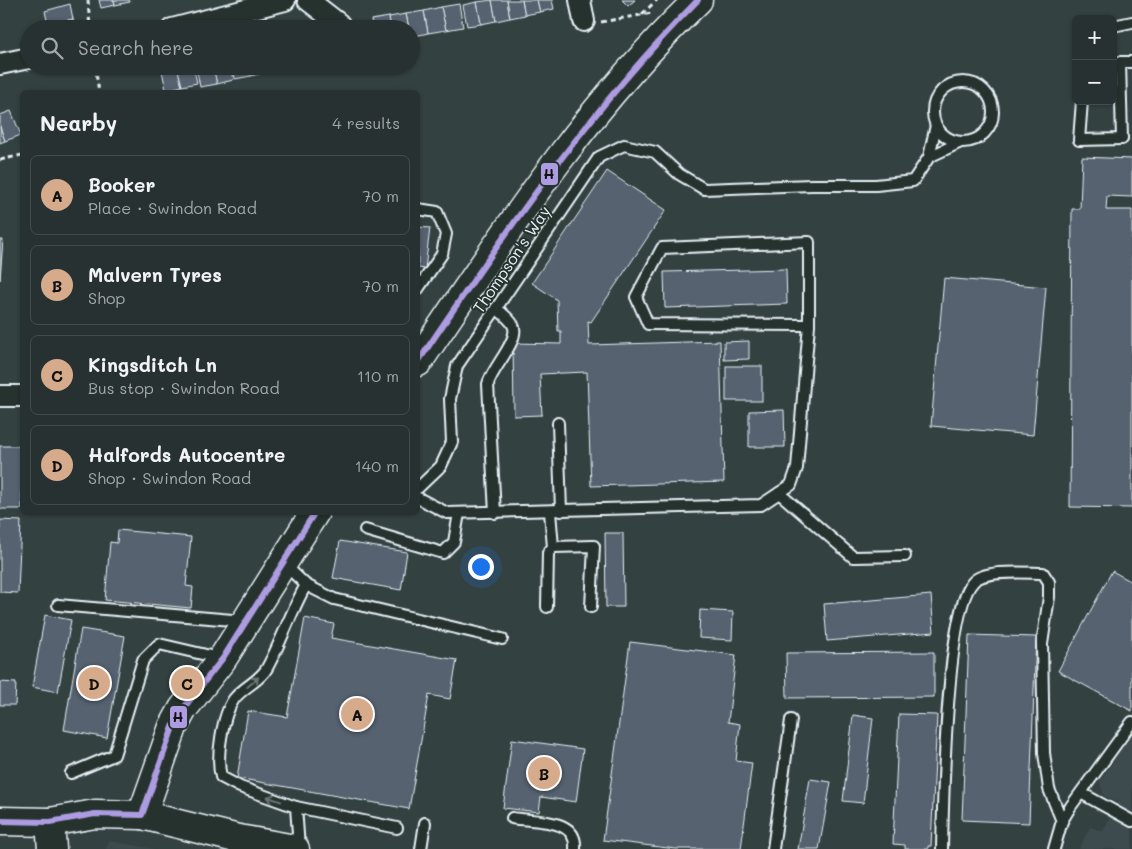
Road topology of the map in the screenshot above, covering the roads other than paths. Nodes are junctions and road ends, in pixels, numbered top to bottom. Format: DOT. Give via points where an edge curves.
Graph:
graph roads {
  1 [pos="286,0"];
  2 [pos="308,0"];
  3 [pos="580,0"];
  4 [pos="678,10"];
  5 [pos="207,20"];
  6 [pos="334,20"];
  7 [pos="584,21"];
  8 [pos="1132,22"];
  9 [pos="1117,25"];
  10 [pos="20,60"];
  11 [pos="1132,62"];
  12 [pos="0,64"];
  13 [pos="1082,105"];
  14 [pos="936,125"];
  15 [pos="961,142"];
  16 [pos="929,157"];
  17 [pos="420,209"];
  18 [pos="420,286"];
  19 [pos="496,308"];
  20 [pos="809,325"];
  21 [pos="420,359"];
  22 [pos="0,396"];
  23 [pos="20,396"];
  24 [pos="558,422"];
  25 [pos="420,486"];
  26 [pos="780,492"];
  27 [pos="420,499"];
  28 [pos="555,511"];
  29 [pos="458,513"];
  30 [pos="495,513"];
  31 [pos="313,515"];
  32 [pos="365,530"];
  33 [pos="553,547"];
  34 [pos="905,556"];
  35 [pos="283,562"];
  36 [pos="306,585"];
  37 [pos="58,605"];
  38 [pos="546,607"];
  39 [pos="591,608"];
  40 [pos="245,621"];
  41 [pos="502,639"];
  42 [pos="223,658"];
  43 [pos="791,720"];
  44 [pos="1132,722"];
  45 [pos="71,773"];
  46 [pos="1081,793"];
  47 [pos="296,807"];
  48 [pos="142,815"];
  49 [pos="512,818"];
  50 [pos="1062,820"];
  51 [pos="1132,821"];
  52 [pos="0,822"];
  53 [pos="50,822"];
  54 [pos="425,822"];
  55 [pos="397,828"];
  56 [pos="52,849"];
  57 [pos="295,849"];
  58 [pos="299,849"];
  59 [pos="421,849"];
  60 [pos="574,849"];
  61 [pos="773,849"];
  62 [pos="942,849"];
  63 [pos="1054,849"];
  1 -- 5 [label="street"];
  2 -- 6 [label="street"];
  3 -- 7 [label="street"];
  4 -- 21 [label="street" via="536,188"];
  8 -- 9 [label="lane"];
  10 -- 12 [label="street"];
  11 -- 13 [label="lane" via="1120,62 1122,139 1078,140"];
  14 -- 15 [label="lane" via="946,137"];
  14 -- 15 [label="lane" via="933,110 938,95 950,85 966,82 980,87 990,99 993,115 988,129 976,140"];
  14 -- 16 [label="lane"];
  15 -- 16 [label="lane"];
  16 -- 19 [label="lane, Thompson's Way" via="913,180 876,185 704,189 679,174 655,152 624,145 599,157"];
  17 -- 18 [label="lane" via="438,212 446,234 442,254"];
  19 -- 25 [label="lane, Thompson's Way" via="457,366 450,399 452,442 441,466"];
  19 -- 30 [label="lane" via="513,324 515,332 488,384"];
  20 -- 20 [label="lane" via="648,324 636,297 662,248 809,242"];
  20 -- 26 [label="lane" via="797,468 791,485"];
  22 -- 23 [label="street"];
  24 -- 28 [label="lane"];
  26 -- 28 [label="lane" via="762,505"];
  26 -- 34 [label="lane" via="853,557"];
  27 -- 29 [label="lane" via="447,513"];
  28 -- 30 [label="lane"];
  28 -- 33 [label="lane"];
  29 -- 30 [label="lane"];
  29 -- 32 [label="lane" via="454,542 443,553"];
  31 -- 35 [label="street"];
  33 -- 38 [label="lane" via="548,553"];
  33 -- 39 [label="lane" via="594,546"];
  35 -- 36 [label="lane"];
  35 -- 40 [label="street"];
  36 -- 41 [label="lane" via="334,599"];
  47 -- 36 [label="lane, one-way" via="240,787 221,776 218,763 227,716 234,699 266,670"];
  37 -- 40 [label="lane"];
  40 -- 42 [label="street"];
  42 -- 45 [label="lane" via="159,644 143,660 114,755"];
  42 -- 48 [label="street" via="183,708"];
  43 -- 61 [label="lane"];
  44 -- 46 [label="lane"];
  46 -- 50 [label="lane"];
  46 -- 51 [label="lane"];
  47 -- 55 [label="lane"];
  47 -- 58 [label="lane"];
  48 -- 53 [label="street" via="94,814"];
  48 -- 57 [label="street"];
  49 -- 60 [label="lane" via="566,826 572,833"];
  50 -- 62 [label="lane" via="1049,789 1044,752 1042,653 1049,582 1043,573 987,575 974,580 965,593 957,620 944,765"];
  50 -- 63 [label="lane"];
  52 -- 53 [label="street"];
  53 -- 56 [label="street"];
  54 -- 59 [label="lane"];
}
